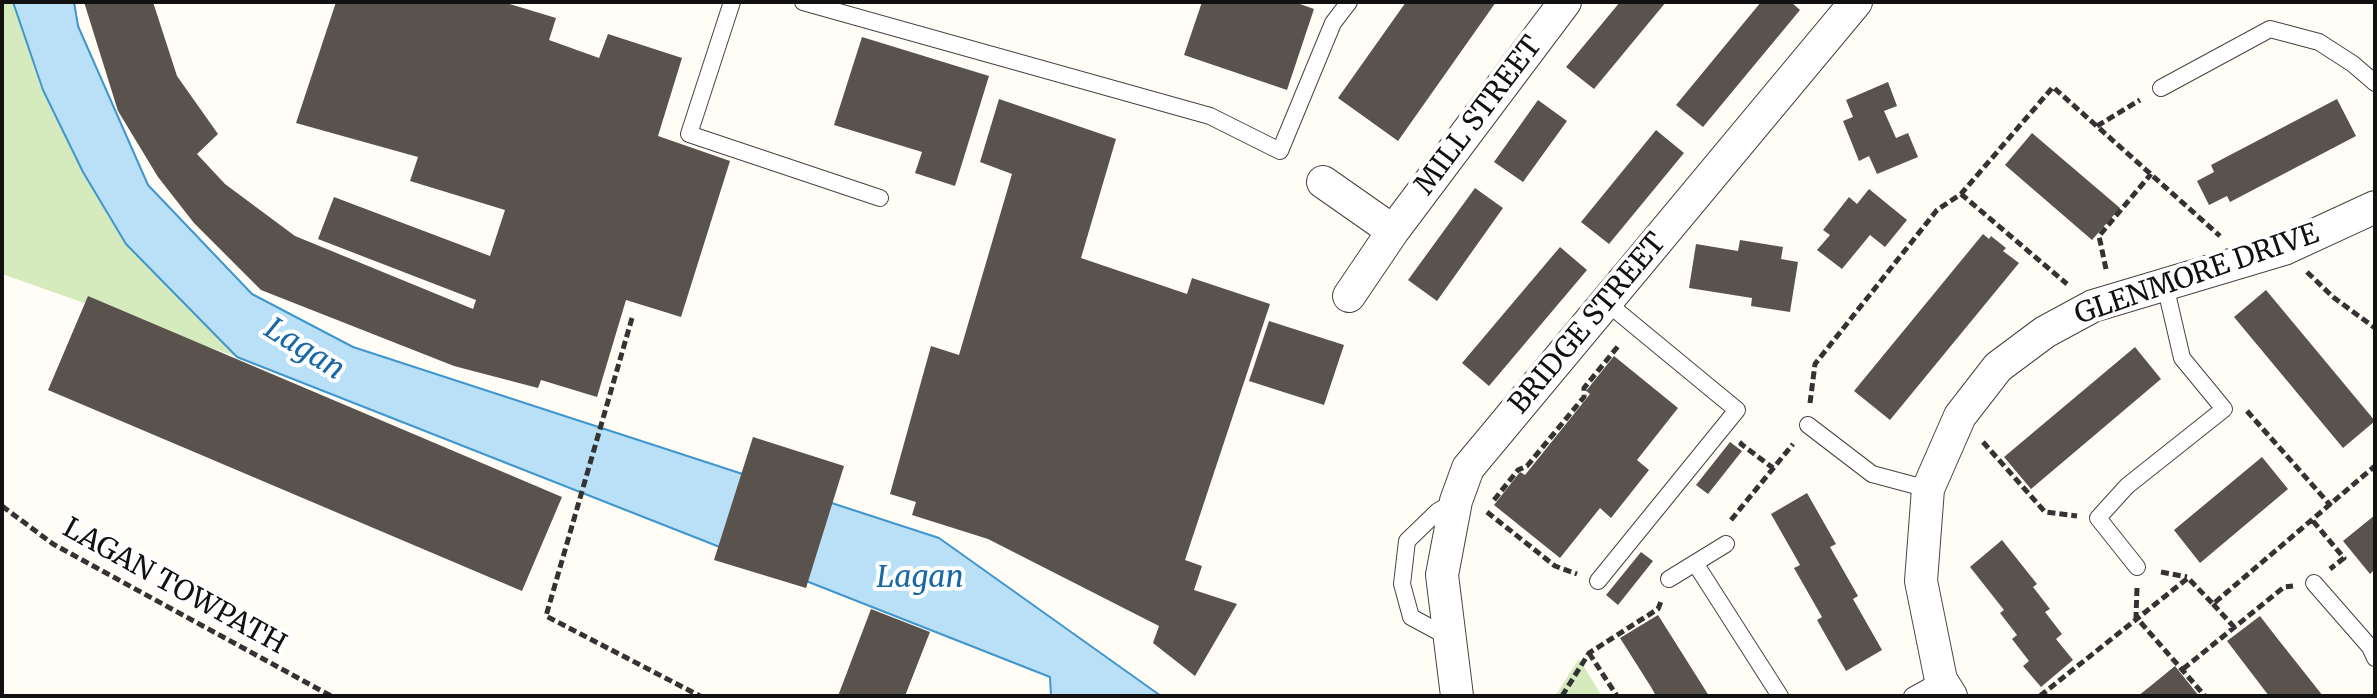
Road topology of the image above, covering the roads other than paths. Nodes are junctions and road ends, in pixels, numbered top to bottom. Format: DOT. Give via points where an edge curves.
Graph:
graph roads {
  1 [pos="732,2"];
  2 [pos="803,2"];
  3 [pos="1349,2"];
  4 [pos="1565,2"];
  5 [pos="1856,2"];
  6 [pos="2375,83"];
  7 [pos="2161,88"];
  8 [pos="1323,182"];
  9 [pos="880,198"];
  10 [pos="2375,207"];
  11 [pos="1393,231"];
  12 [pos="2165,285"];
  13 [pos="1349,296"];
  14 [pos="1606,302"];
  15 [pos="1808,425"];
  16 [pos="1928,489"];
  17 [pos="1726,544"];
  18 [pos="1695,563"];
  19 [pos="2137,567"];
  20 [pos="1669,579"];
  21 [pos="1598,581"];
  22 [pos="2314,583"];
  23 [pos="2373,649"];
  24 [pos="1946,688"];
  25 [pos="1457,696"];
  26 [pos="1780,696"];
  27 [pos="1912,696"];
  1 -- 9 [label="lane" via="689,134"];
  2 -- 3 [label="lane" via="1210,116 1280,151 1333,23"];
  4 -- 11 [label="street, MILL STREET"];
  5 -- 14 [label="street, BRIDGE STREET"];
  6 -- 7 [label="lane" via="2319,42 2270,29"];
  8 -- 11 [label="street"];
  10 -- 12 [label="street, GLENMORE DRIVE" via="2284,249"];
  11 -- 13 [label="street, MILL STREET"];
  12 -- 16 [label="street, GLENMORE DRIVE" via="2102,303 2045,332 1998,367 1960,416"];
  12 -- 19 [label="lane" via="2182,358 2224,409 2127,486 2098,518"];
  14 -- 21 [label="lane" via="1737,410"];
  14 -- 25 [label="street, BRIDGE STREET" via="1468,468 1474,506 1442,575"];
  15 -- 16 [label="lane" via="1872,474"];
  16 -- 24 [label="street, GLENMORE DRIVE" via="1921,581"];
  17 -- 18 [label="lane"];
  18 -- 20 [label="lane"];
  18 -- 26 [label="lane"];
  22 -- 23 [label="lane"];
  24 -- 27 [label="lane"];
}
